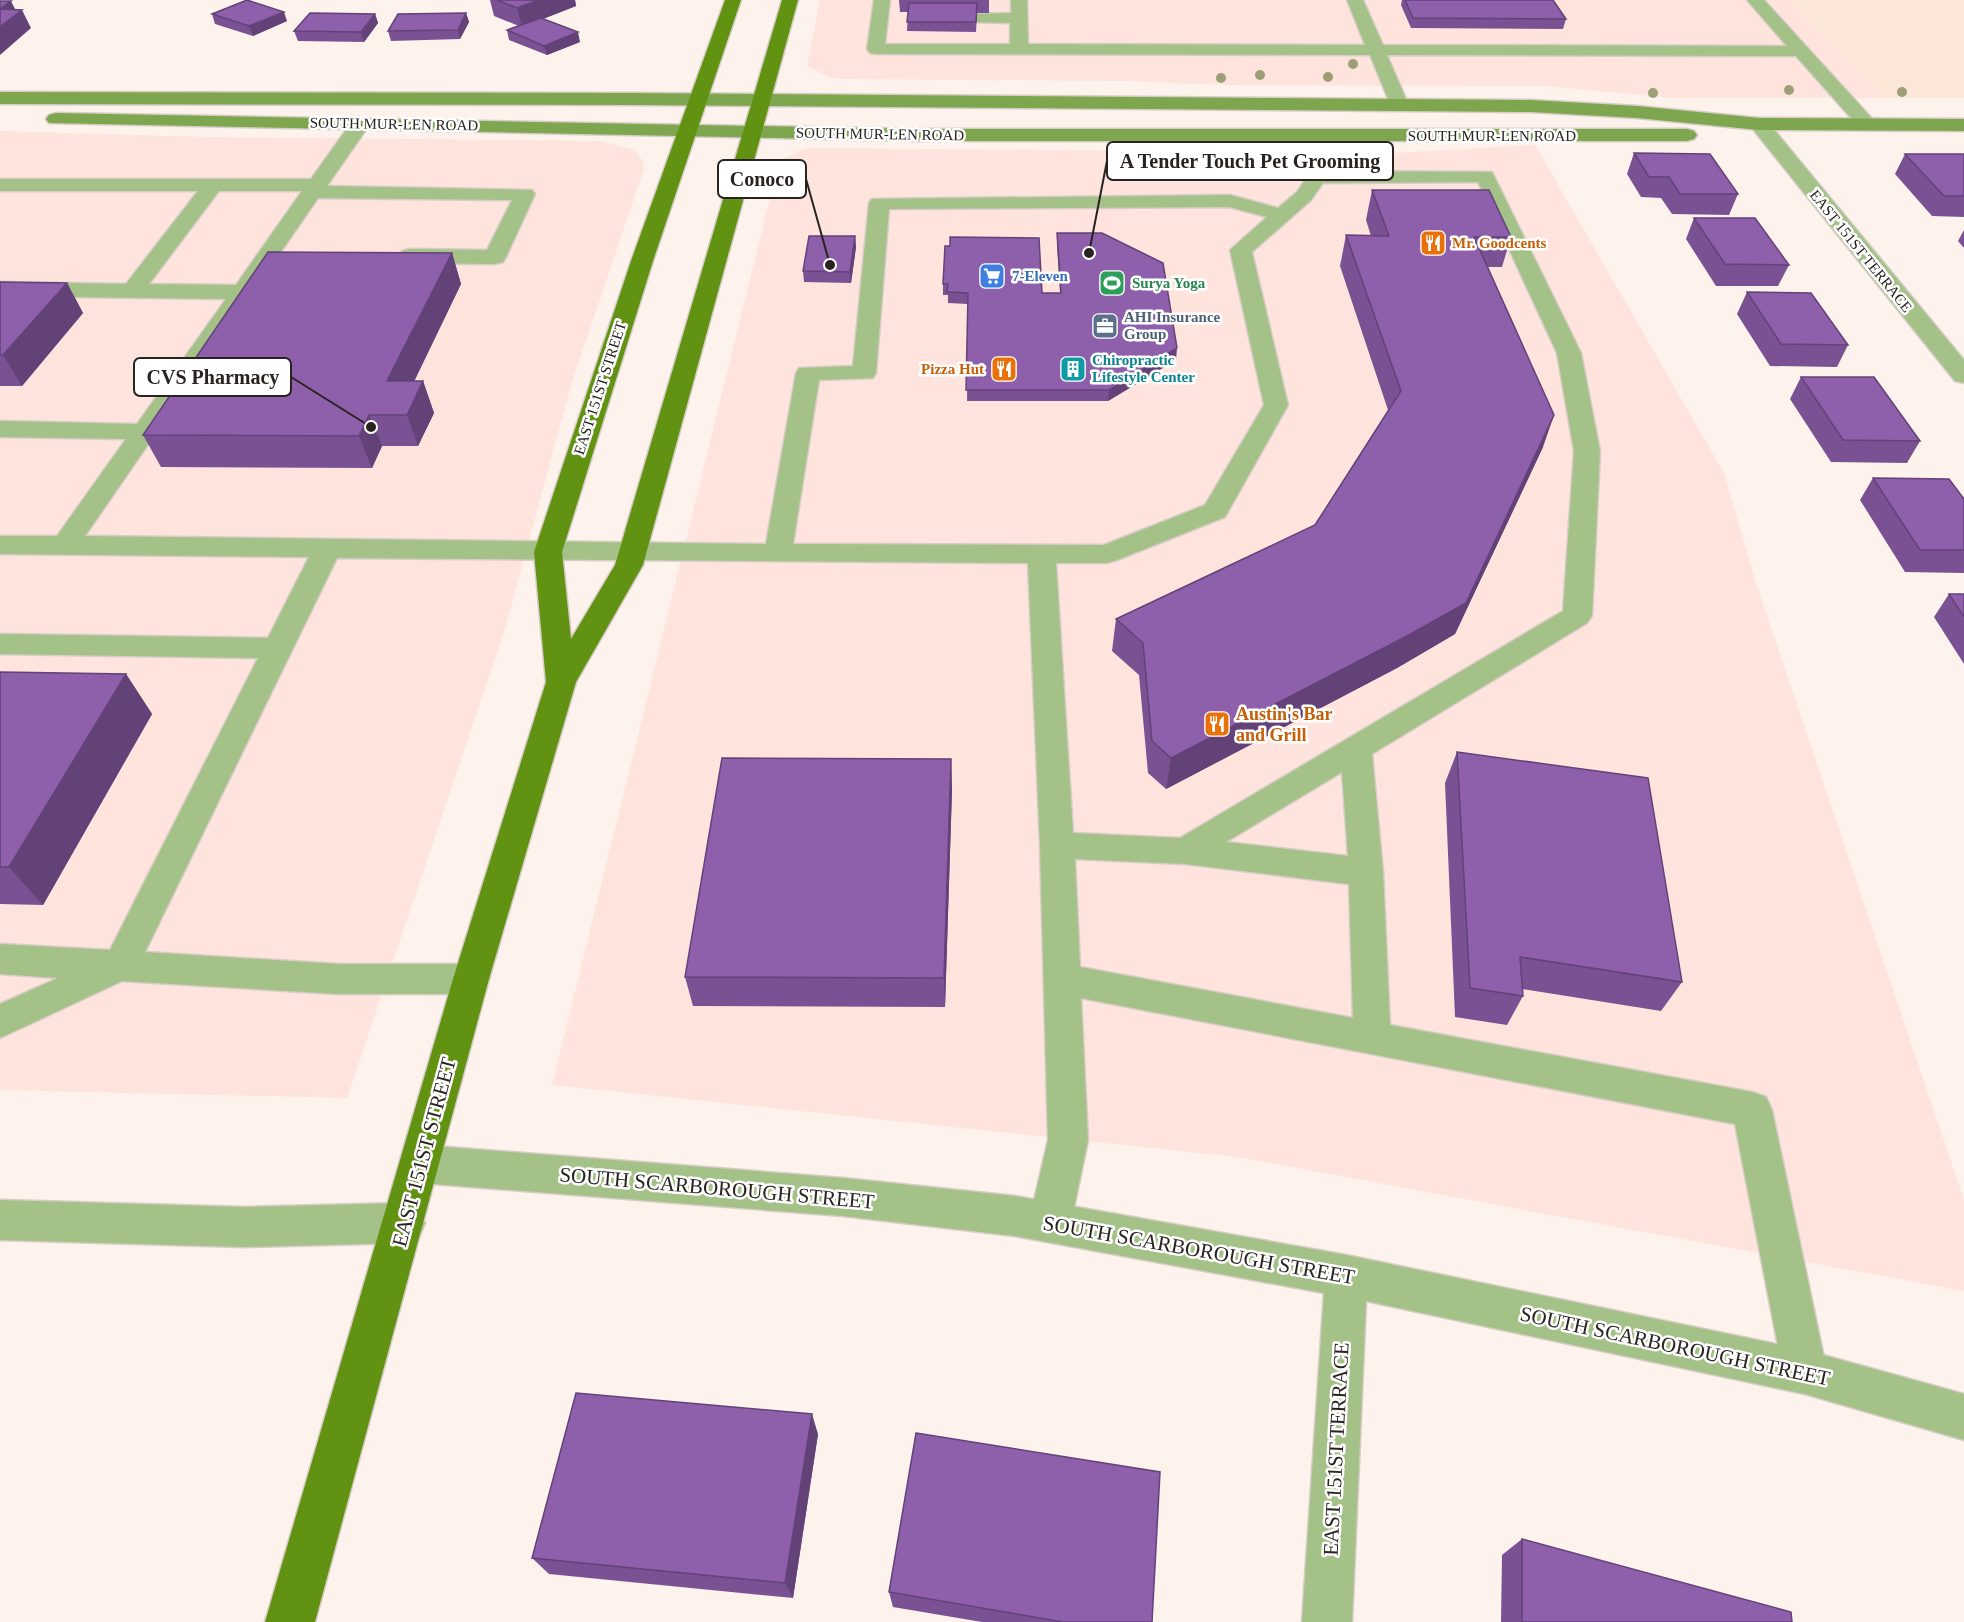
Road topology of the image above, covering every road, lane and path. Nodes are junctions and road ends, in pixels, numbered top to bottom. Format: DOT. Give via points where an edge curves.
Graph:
graph roads {
  1 [pos="733,0"];
  2 [pos="790,0"];
  3 [pos="1019,0"];
  4 [pos="1354,0"];
  5 [pos="1755,0"];
  6 [pos="882,9"];
  7 [pos="898,22"];
  8 [pos="977,22"];
  9 [pos="1019,22"];
  10 [pos="1019,49"];
  11 [pos="1375,49"];
  12 [pos="1801,51"];
  13 [pos="0,98"];
  14 [pos="698,100"];
  15 [pos="760,102"];
  16 [pos="1400,106"];
  17 [pos="35,119"];
  18 [pos="360,124"];
  19 [pos="1759,124"];
  20 [pos="1867,124"];
  21 [pos="1964,125"];
  22 [pos="687,129"];
  23 [pos="752,132"];
  24 [pos="1155,136"];
  25 [pos="1304,136"];
  26 [pos="1317,177"];
  27 [pos="0,185"];
  28 [pos="212,186"];
  29 [pos="314,189"];
  30 [pos="1282,214"];
  31 [pos="388,255"];
  32 [pos="0,290"];
  33 [pos="132,291"];
  34 [pos="242,292"];
  35 [pos="1964,376"];
  36 [pos="0,429"];
  37 [pos="144,432"];
  38 [pos="0,545"];
  39 [pos="65,545"];
  40 [pos="327,549"];
  41 [pos="548,552"];
  42 [pos="632,553"];
  43 [pos="778,553"];
  44 [pos="1042,554"];
  45 [pos="0,645"];
  46 [pos="279,648"];
  47 [pos="561,682"];
  48 [pos="1356,748"];
  49 [pos="1058,844"];
  50 [pos="1185,851"];
  51 [pos="1366,872"];
  52 [pos="0,959"];
  53 [pos="121,965"];
  54 [pos="471,979"];
  55 [pos="1063,979"];
  56 [pos="0,1022"];
  57 [pos="1371,1036"];
  58 [pos="421,1164"];
  59 [pos="0,1220"];
  60 [pos="1050,1222"];
  61 [pos="404,1223"];
  62 [pos="1346,1276"];
  63 [pos="1805,1372"];
  64 [pos="1964,1417"];
  65 [pos="290,1622"];
  66 [pos="1327,1622"];
  1 -- 14 [label="main road, EAST 151ST STREET"];
  2 -- 15 [label="main road, EAST 151ST STREET"];
  3 -- 9 [label="street"];
  4 -- 11 [label="street"];
  5 -- 12 [label="street"];
  6 -- 7 [label="street"];
  6 -- 10 [label="street" via="876,49"];
  8 -- 9 [label="street"];
  9 -- 10 [label="street"];
  10 -- 11 [label="street"];
  11 -- 12 [label="street"];
  11 -- 16 [label="street"];
  12 -- 20 [label="street"];
  13 -- 14 [label="main road, SOUTH MUR-LEN ROAD"];
  14 -- 15 [label="main road, SOUTH MUR-LEN ROAD"];
  14 -- 22 [label="main road, EAST 151ST STREET"];
  15 -- 16 [label="main road, SOUTH MUR-LEN ROAD"];
  15 -- 23 [label="main road, EAST 151ST STREET"];
  16 -- 19 [label="main road, SOUTH MUR-LEN ROAD" via="1542,106"];
  16 -- 24 [label="main road" via="1396,115 1382,120 1249,121"];
  17 -- 18 [label="main road, SOUTH MUR-LEN ROAD"];
  18 -- 22 [label="main road, SOUTH MUR-LEN ROAD"];
  18 -- 29 [label="street"];
  19 -- 20 [label="main road, SOUTH MUR-LEN ROAD"];
  19 -- 25 [label="main road, SOUTH MUR-LEN ROAD" via="1701,135"];
  19 -- 35 [label="street, EAST 151ST TERRACE"];
  20 -- 21 [label="main road, SOUTH MUR-LEN ROAD"];
  22 -- 23 [label="main road, SOUTH MUR-LEN ROAD"];
  22 -- 41 [label="main road, EAST 151ST STREET"];
  23 -- 24 [label="main road, SOUTH MUR-LEN ROAD"];
  23 -- 42 [label="main road, EAST 151ST STREET"];
  24 -- 25 [label="main road, SOUTH MUR-LEN ROAD"];
  25 -- 26 [label="street"];
  26 -- 30 [label="street" via="1304,196"];
  26 -- 48 [label="street" via="1485,176 1569,353 1587,452 1577,616"];
  27 -- 28 [label="street"];
  28 -- 29 [label="street"];
  28 -- 33 [label="street"];
  29 -- 31 [label="street" via="525,194 495,257"];
  29 -- 34 [label="street" via="282,253"];
  30 -- 43 [label="street" via="1230,201 879,203 864,373 808,373"];
  30 -- 44 [label="street" via="1241,250 1276,405 1215,511 1107,554"];
  32 -- 33 [label="street"];
  33 -- 34 [label="street"];
  34 -- 37 [label="street"];
  36 -- 37 [label="street"];
  37 -- 39 [label="street"];
  38 -- 39 [label="street"];
  39 -- 40 [label="street"];
  40 -- 41 [label="street"];
  40 -- 46 [label="street"];
  41 -- 42 [label="street"];
  41 -- 47 [label="main road, EAST 151ST STREET"];
  42 -- 43 [label="street"];
  42 -- 47 [label="main road, EAST 151ST STREET" via="629,566"];
  43 -- 44 [label="street"];
  44 -- 49 [label="street"];
  45 -- 46 [label="street"];
  46 -- 53 [label="street"];
  47 -- 54 [label="main road, EAST 151ST STREET"];
  48 -- 50 [label="street"];
  48 -- 51 [label="street"];
  49 -- 50 [label="street"];
  49 -- 55 [label="street"];
  50 -- 51 [label="street"];
  51 -- 57 [label="street"];
  52 -- 53 [label="street"];
  53 -- 54 [label="street" via="338,979"];
  53 -- 56 [label="street"];
  54 -- 58 [label="main road, EAST 151ST STREET"];
  55 -- 57 [label="street"];
  55 -- 60 [label="street" via="1068,1140"];
  57 -- 63 [label="street" via="1752,1110"];
  58 -- 60 [label="street, SOUTH SCARBOROUGH STREET" via="843,1197"];
  58 -- 61 [label="main road, EAST 151ST STREET"];
  59 -- 61 [label="street" via="244,1227"];
  60 -- 62 [label="street, SOUTH SCARBOROUGH STREET"];
  61 -- 65 [label="main road, EAST 151ST STREET"];
  62 -- 63 [label="street, SOUTH SCARBOROUGH STREET"];
  62 -- 66 [label="street, EAST 151ST TERRACE"];
  63 -- 64 [label="street, SOUTH SCARBOROUGH STREET"];
}
